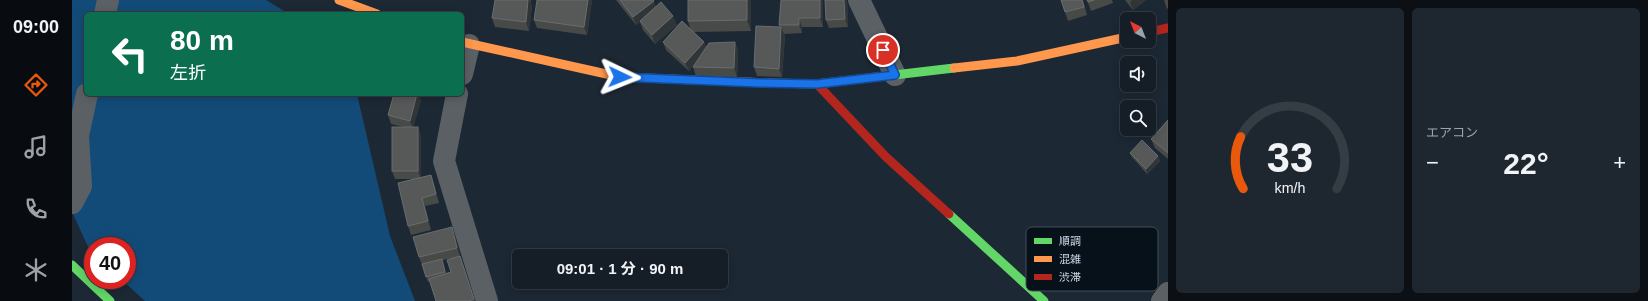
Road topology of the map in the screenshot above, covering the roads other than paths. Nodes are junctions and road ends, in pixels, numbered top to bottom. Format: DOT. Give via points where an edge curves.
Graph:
graph roads {
  1 [pos="108,0"];
  2 [pos="338,0"];
  3 [pos="859,0"];
  4 [pos="373,8"];
  5 [pos="105,12"];
  6 [pos="1168,28"];
  7 [pos="1156,31"];
  8 [pos="1120,39"];
  9 [pos="466,43"];
  10 [pos="464,58"];
  11 [pos="895,75"];
  12 [pos="817,84"];
  13 [pos="87,96"];
  14 [pos="457,96"];
  15 [pos="72,203"];
  16 [pos="72,265"];
  17 [pos="1026,284"];
  18 [pos="1033,291"];
  19 [pos="1168,293"];
  20 [pos="110,301"];
  21 [pos="487,301"];
  22 [pos="1044,301"];
  23 [pos="1162,301"];
  1 -- 5 [label="street"];
  2 -- 4 [label="street"];
  3 -- 11 [label="street"];
  6 -- 7 [label="street"];
  8 -- 11 [label="street" via="1017,61"];
  9 -- 10 [label="street"];
  9 -- 12 [label="street" via="620,77"];
  11 -- 12 [label="street"];
  12 -- 17 [label="street" via="886,156"];
  13 -- 15 [label="street" via="78,136 82,186"];
  14 -- 21 [label="street" via="444,161"];
  16 -- 20 [label="street"];
  18 -- 22 [label="street"];
  19 -- 23 [label="street"];
}
